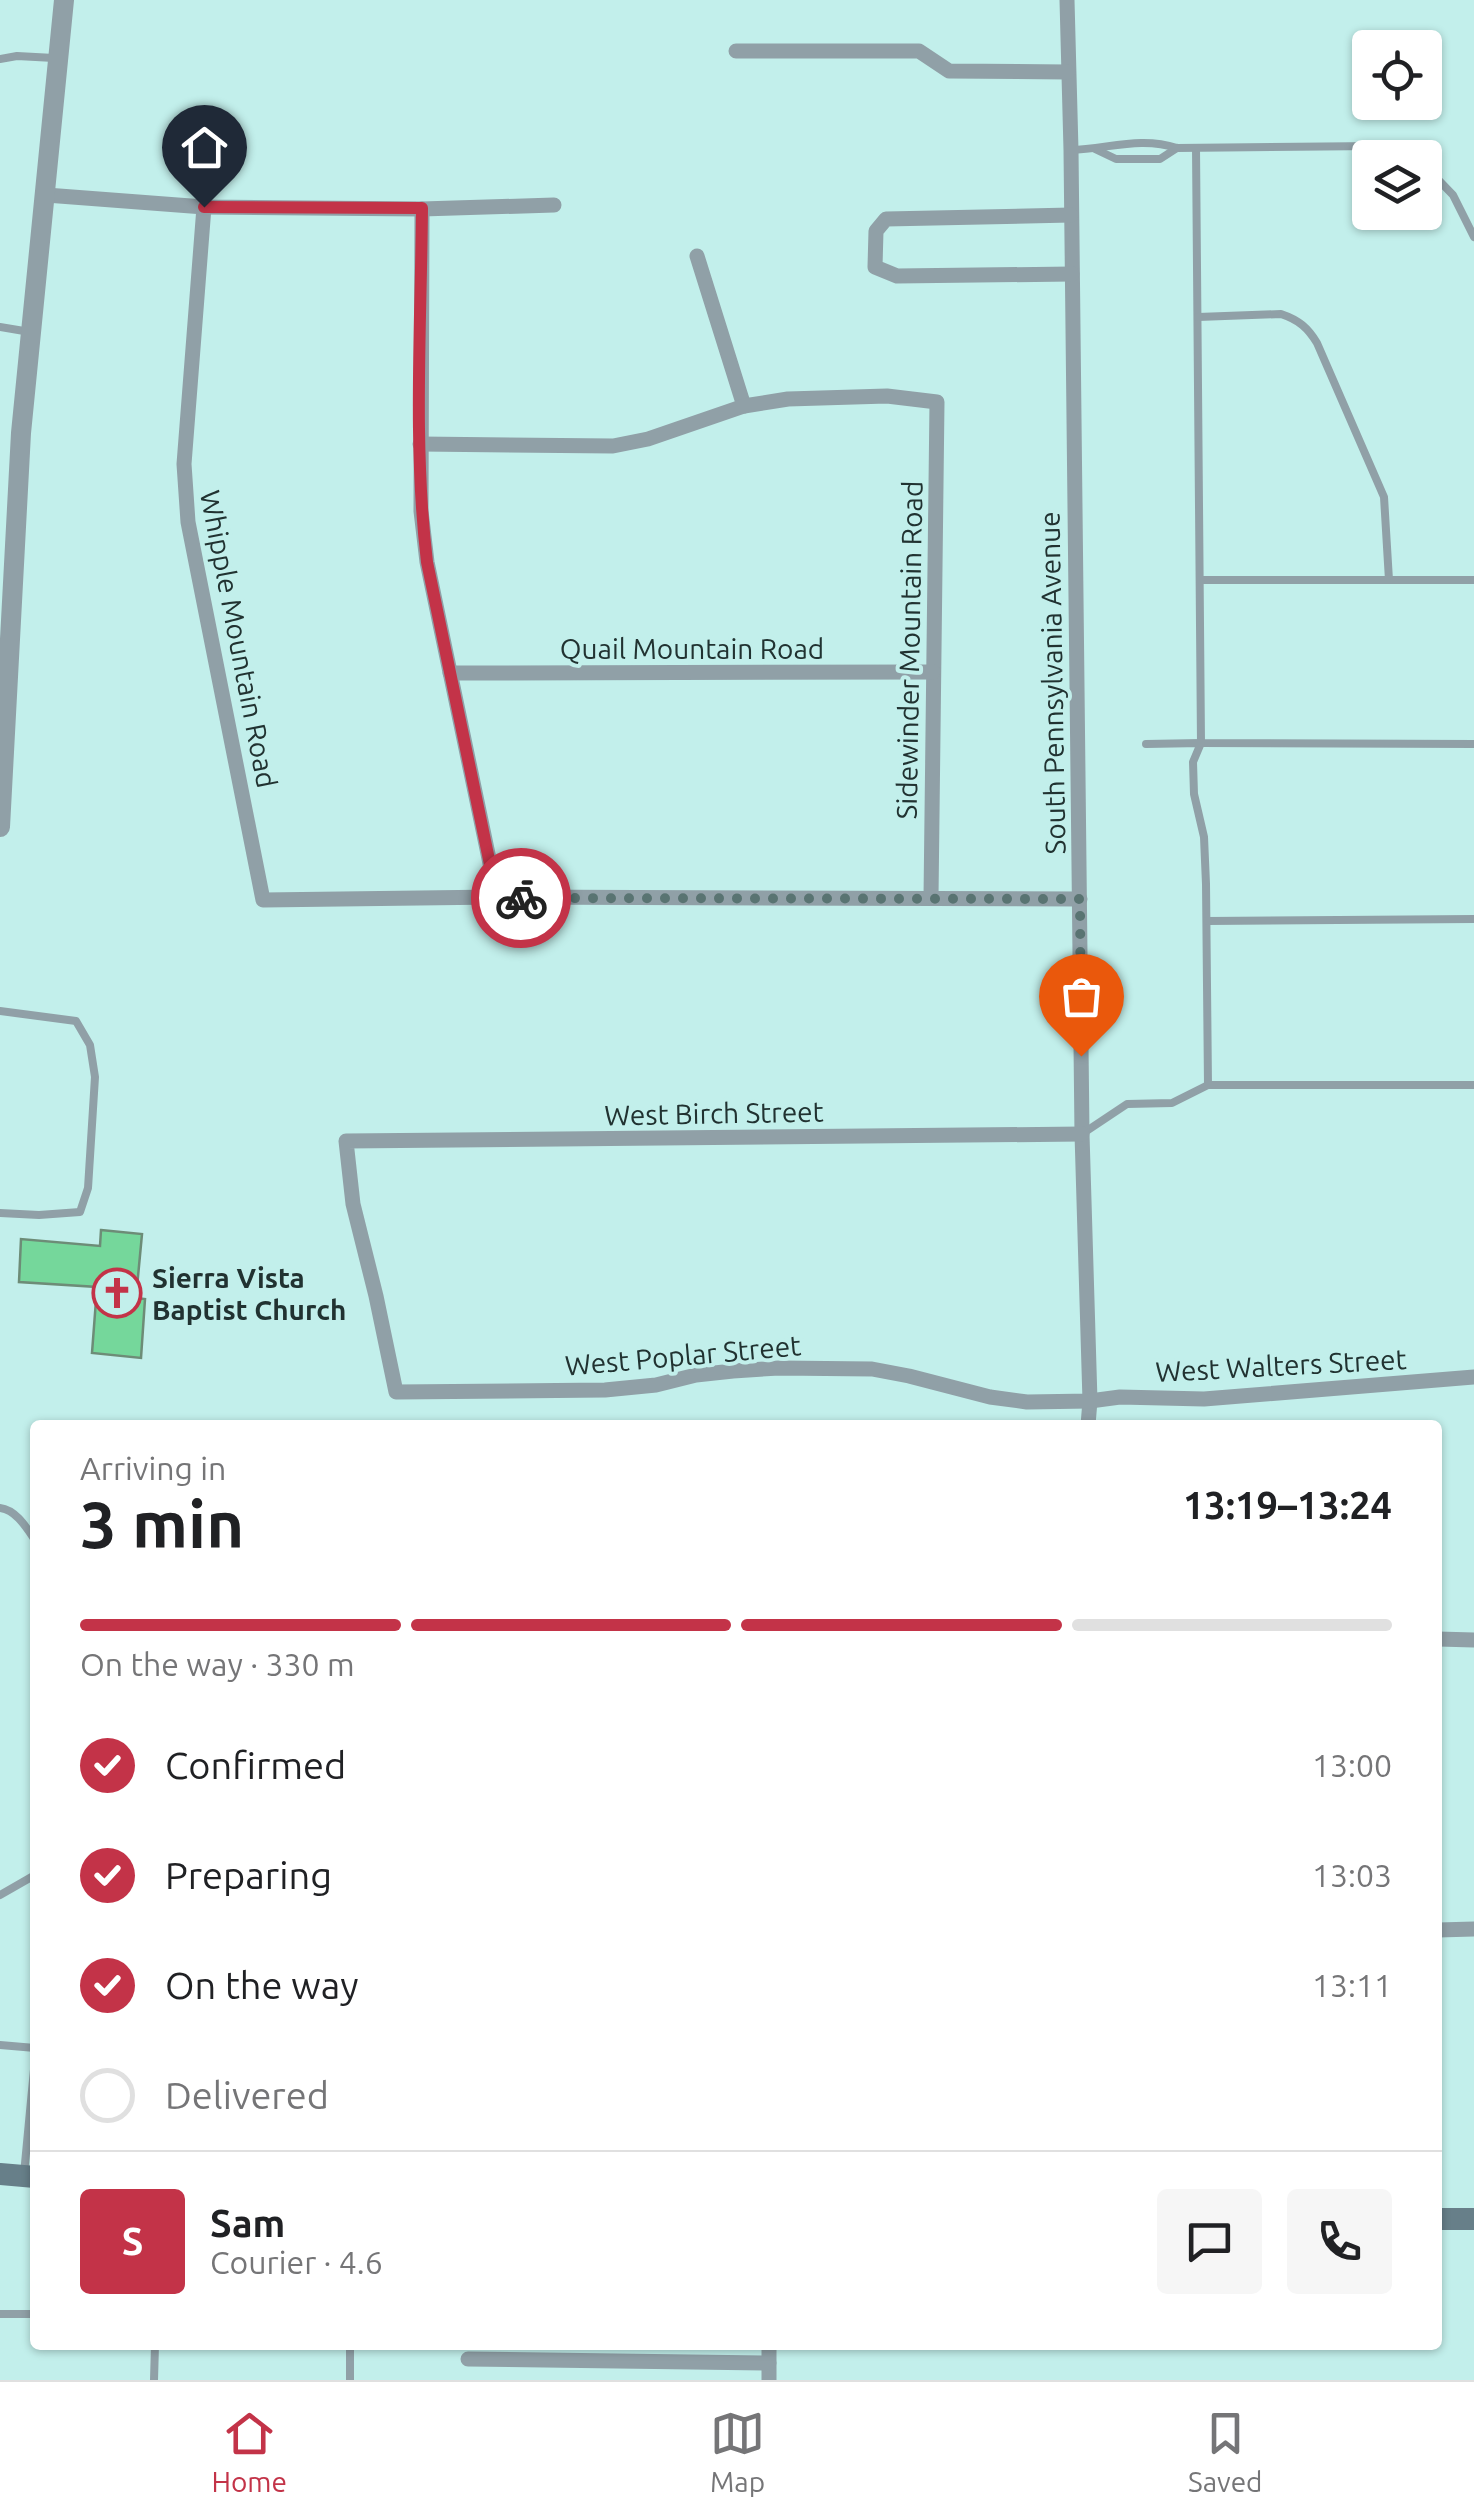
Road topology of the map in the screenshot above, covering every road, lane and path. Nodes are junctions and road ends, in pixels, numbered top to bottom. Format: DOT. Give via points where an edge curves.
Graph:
graph roads {
  1 [pos="64,0"];
  2 [pos="1066,0"];
  3 [pos="736,51"];
  4 [pos="59,58"];
  5 [pos="0,59"];
  6 [pos="1068,72"];
  7 [pos="1352,146"];
  8 [pos="1177,148"];
  9 [pos="1196,148"];
  10 [pos="1095,149"];
  11 [pos="1071,150"];
  12 [pos="1442,184"];
  13 [pos="46,195"];
  14 [pos="554,205"];
  15 [pos="204,207"];
  16 [pos="422,208"];
  17 [pos="1071,214"];
  18 [pos="1474,237"];
  19 [pos="698,256"];
  20 [pos="1072,274"];
  21 [pos="1198,316"];
  22 [pos="0,327"];
  23 [pos="32,332"];
  24 [pos="744,406"];
  25 [pos="420,444"];
  26 [pos="1200,580"];
  27 [pos="1388,580"];
  28 [pos="1474,580"];
  29 [pos="6,647"];
  30 [pos="933,672"];
  31 [pos="450,674"];
  32 [pos="1146,744"];
  33 [pos="1201,744"];
  34 [pos="1474,744"];
  35 [pos="0,827"];
  36 [pos="497,898"];
  37 [pos="931,898"];
  38 [pos="1080,899"];
  39 [pos="1474,918"];
  40 [pos="1207,920"];
  41 [pos="0,1011"];
  42 [pos="1208,1085"];
  43 [pos="1474,1085"];
  44 [pos="1082,1134"];
  45 [pos="0,1212"];
  46 [pos="1474,1377"];
  47 [pos="396,1392"];
  48 [pos="1090,1401"];
  49 [pos="1088,1420"];
  50 [pos="0,1508"];
  51 [pos="30,1533"];
  52 [pos="1442,1639"];
  53 [pos="1474,1640"];
  54 [pos="30,1878"];
  55 [pos="0,1895"];
  56 [pos="1442,1930"];
  57 [pos="1474,1930"];
  58 [pos="0,2045"];
  59 [pos="30,2048"];
  60 [pos="0,2174"];
  61 [pos="30,2176"];
  62 [pos="1442,2219"];
  63 [pos="1474,2219"];
  64 [pos="0,2314"];
  65 [pos="30,2314"];
  66 [pos="155,2350"];
  67 [pos="350,2350"];
  68 [pos="468,2359"];
  69 [pos="770,2372"];
  70 [pos="154,2380"];
  71 [pos="350,2380"];
  1 -- 4 [label="street"];
  2 -- 6 [label="street, South Pennsylvania Avenue"];
  3 -- 6 [label="street" via="918,51 950,71"];
  4 -- 5 [label="lane"];
  4 -- 13 [label="street"];
  6 -- 11 [label="street, South Pennsylvania Avenue"];
  7 -- 9 [label="lane"];
  8 -- 9 [label="lane"];
  8 -- 10 [label="lane" via="1158,142"];
  8 -- 10 [label="lane" via="1160,159 1116,159"];
  9 -- 21 [label="lane"];
  10 -- 11 [label="lane"];
  11 -- 17 [label="street, South Pennsylvania Avenue"];
  12 -- 18 [label="lane"];
  13 -- 15 [label="street"];
  13 -- 23 [label="street"];
  14 -- 16 [label="street"];
  15 -- 16 [label="street"];
  15 -- 36 [label="street, Whipple Mountain Road" via="185,495 263,900"];
  16 -- 25 [label="street"];
  17 -- 20 [label="street, South Pennsylvania Avenue"];
  17 -- 20 [label="street" via="886,219 876,231 875,267 897,276"];
  19 -- 24 [label="street"];
  20 -- 38 [label="street, South Pennsylvania Avenue"];
  21 -- 26 [label="lane"];
  21 -- 27 [label="lane" via="1281,314 1308,328 1384,497"];
  22 -- 23 [label="lane"];
  23 -- 29 [label="street"];
  24 -- 25 [label="street" via="613,446"];
  24 -- 30 [label="street, Sidewinder Mountain Road" via="846,396 937,402"];
  25 -- 31 [label="street" via="427,562"];
  26 -- 27 [label="lane"];
  26 -- 33 [label="lane"];
  27 -- 28 [label="lane"];
  29 -- 35 [label="street"];
  30 -- 31 [label="street, Quail Mountain Road"];
  30 -- 37 [label="street, Sidewinder Mountain Road"];
  31 -- 36 [label="street"];
  32 -- 33 [label="lane"];
  33 -- 34 [label="lane"];
  33 -- 40 [label="lane" via="1193,762 1194,794 1204,837"];
  36 -- 37 [label="street"];
  37 -- 38 [label="street"];
  38 -- 44 [label="street, South Pennsylvania Avenue"];
  39 -- 40 [label="lane"];
  40 -- 42 [label="lane"];
  41 -- 45 [label="lane" via="76,1021 90,1045 95,1077 88,1188 80,1212"];
  42 -- 43 [label="lane"];
  42 -- 44 [label="lane" via="1172,1103 1127,1104"];
  44 -- 47 [label="street, West Birch Street" via="346,1141 352,1204"];
  44 -- 48 [label="street, South Pennsylvania Avenue"];
  46 -- 48 [label="street, West Walters Street" via="1204,1399"];
  47 -- 48 [label="street, West Poplar Street" via="605,1390 733,1371 872,1369 990,1398"];
  48 -- 49 [label="street, South Pennsylvania Avenue"];
  50 -- 51 [label="lane"];
  52 -- 53 [label="street"];
  54 -- 55 [label="lane"];
  56 -- 57 [label="street"];
  58 -- 59 [label="lane"];
  60 -- 61 [label="main road"];
  62 -- 63 [label="main road"];
  64 -- 65 [label="lane"];
  66 -- 70 [label="lane"];
  67 -- 71 [label="lane"];
  68 -- 69 [label="street"];
}
